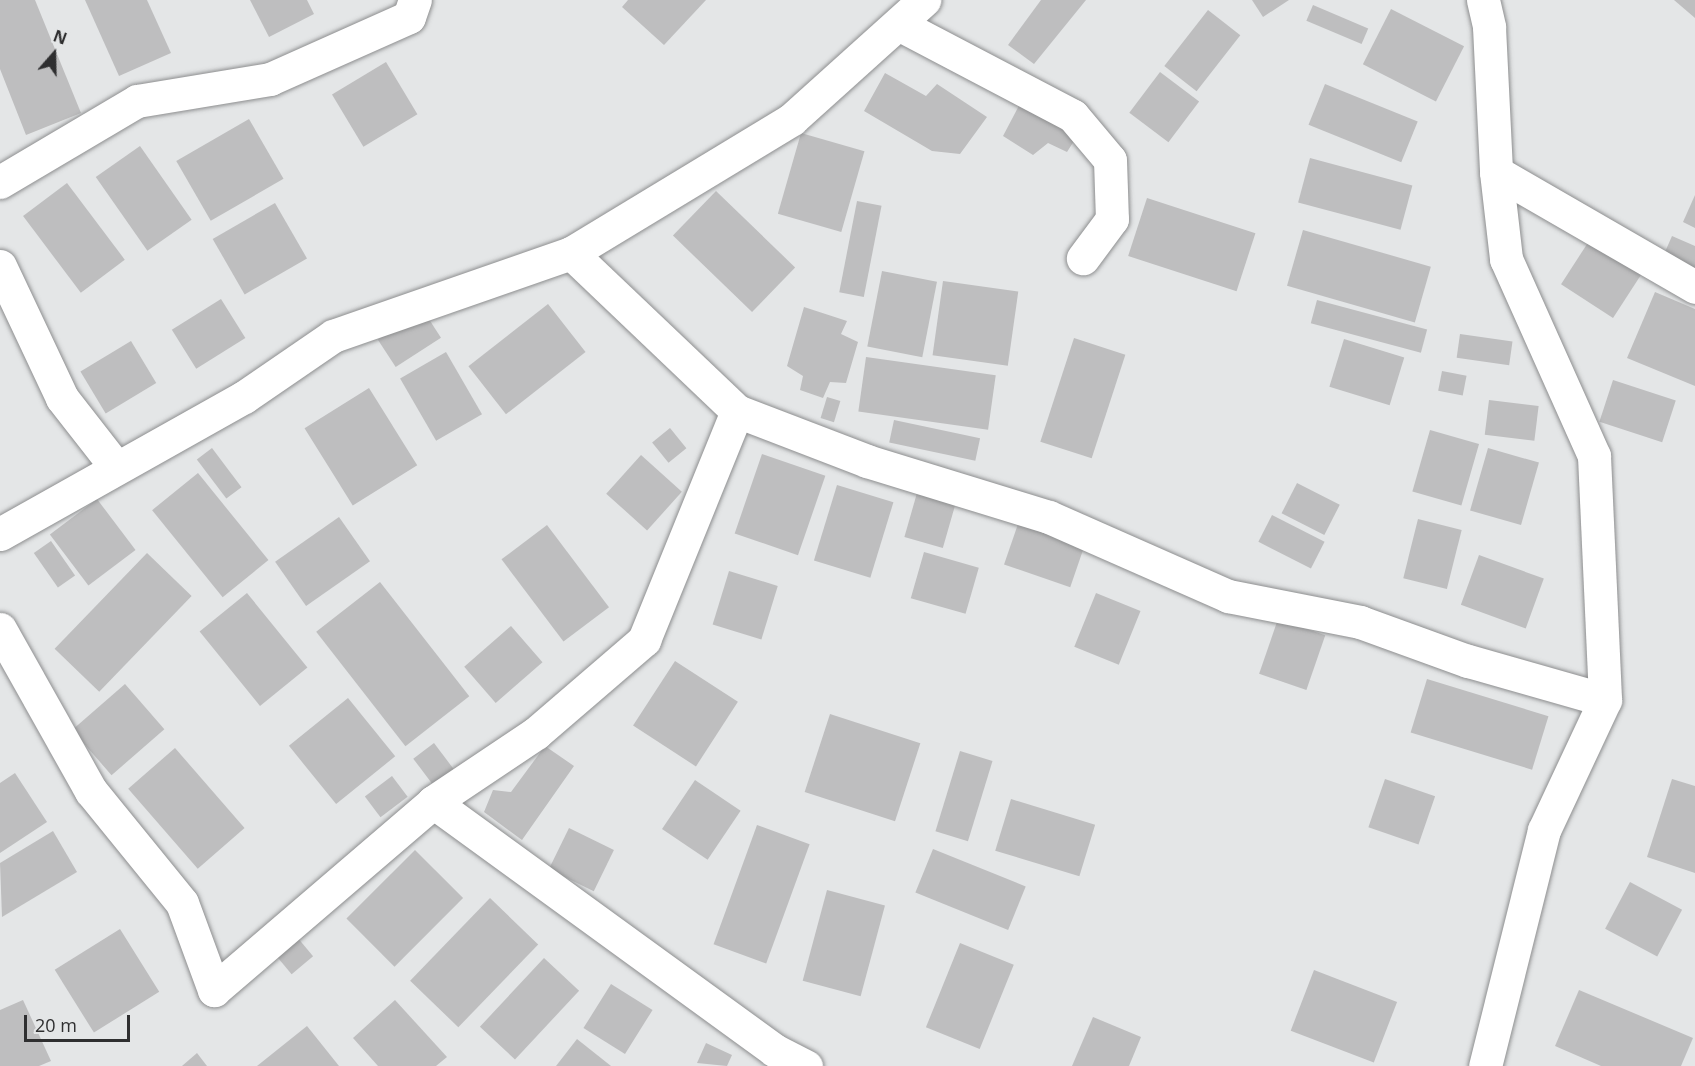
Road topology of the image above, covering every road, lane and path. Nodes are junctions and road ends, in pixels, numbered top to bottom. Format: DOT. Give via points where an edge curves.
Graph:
graph roads {
  1 [pos="415,0"];
  2 [pos="924,0"];
  3 [pos="1483,0"];
  4 [pos="900,26"];
  5 [pos="1496,172"];
  6 [pos="0,182"];
  7 [pos="572,253"];
  8 [pos="1083,258"];
  9 [pos="0,266"];
  10 [pos="1695,287"];
  11 [pos="737,411"];
  12 [pos="116,467"];
  13 [pos="0,534"];
  14 [pos="0,629"];
  15 [pos="1605,699"];
  16 [pos="433,802"];
  17 [pos="806,1066"];
  18 [pos="1485,1066"];
  1 -- 6 [label="street" via="409,17 270,79 136,101"];
  2 -- 4 [label="street"];
  3 -- 5 [label="street" via="1489,27"];
  4 -- 7 [label="street" via="792,119"];
  4 -- 8 [label="street" via="1073,116 1110,160 1112,219"];
  5 -- 10 [label="street"];
  5 -- 15 [label="street" via="1506,259 1594,456"];
  7 -- 11 [label="street"];
  7 -- 12 [label="street" via="333,336 244,397"];
  9 -- 12 [label="street" via="62,398"];
  11 -- 15 [label="street" via="867,461 1049,517 1228,596 1360,622 1468,661"];
  11 -- 16 [label="street" via="644,640 536,733"];
  12 -- 13 [label="street"];
  14 -- 16 [label="street" via="91,791 182,903 214,990"];
  15 -- 18 [label="street" via="1544,830"];
  16 -- 17 [label="street" via="774,1050"];
}
